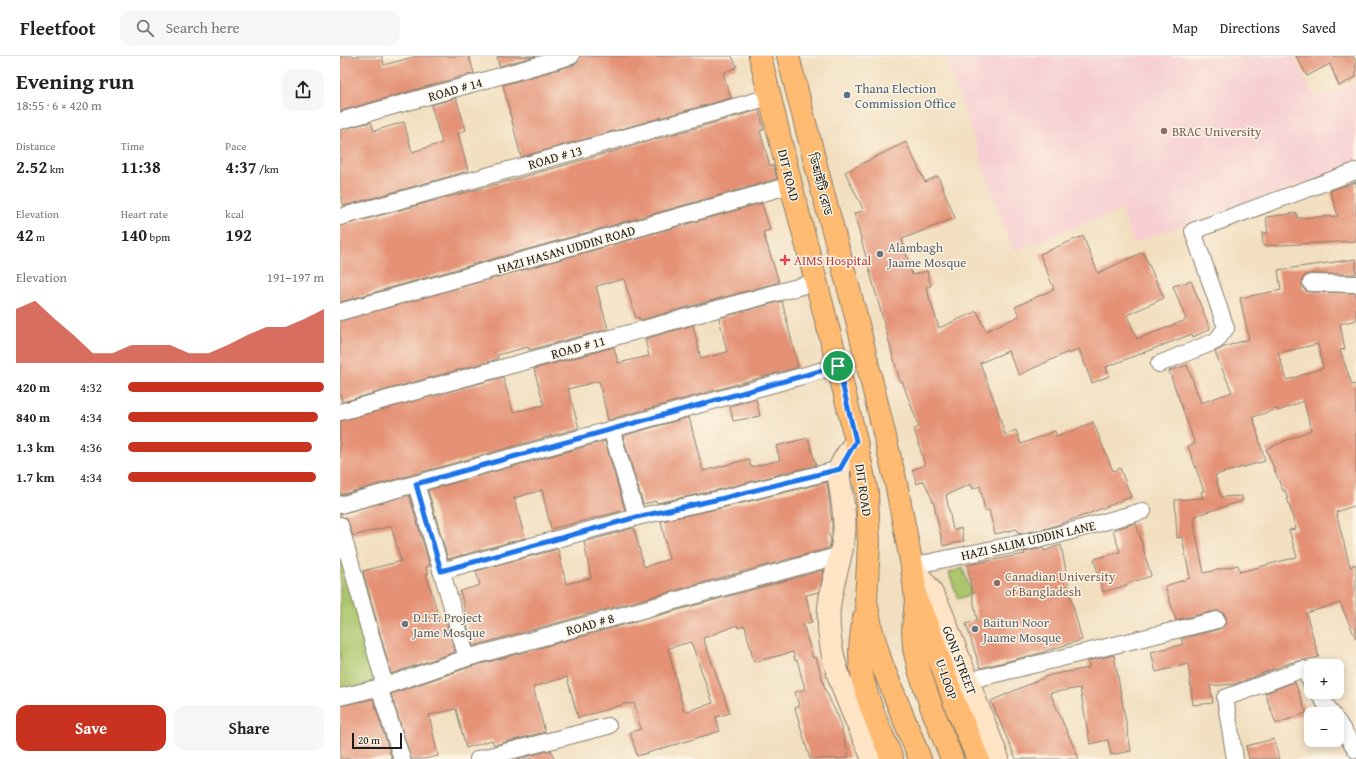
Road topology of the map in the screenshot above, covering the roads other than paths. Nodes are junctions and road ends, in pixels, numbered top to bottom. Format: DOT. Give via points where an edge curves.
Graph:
graph roads {
  1 [pos="571,56"];
  2 [pos="760,56"];
  3 [pos="788,56"];
  4 [pos="770,97"];
  5 [pos="340,121"];
  6 [pos="1356,171"];
  7 [pos="792,185"];
  8 [pos="340,217"];
  9 [pos="816,282"];
  10 [pos="1311,283"];
  11 [pos="1356,284"];
  12 [pos="340,312"];
  13 [pos="1158,364"];
  14 [pos="838,366"];
  15 [pos="340,412"];
  16 [pos="611,429"];
  17 [pos="856,441"];
  18 [pos="840,469"];
  19 [pos="416,484"];
  20 [pos="340,505"];
  21 [pos="1143,511"];
  22 [pos="637,517"];
  23 [pos="340,525"];
  24 [pos="841,555"];
  25 [pos="912,566"];
  26 [pos="441,571"];
  27 [pos="916,600"];
  28 [pos="866,601"];
  29 [pos="1217,620"];
  30 [pos="467,658"];
  31 [pos="1304,672"];
  32 [pos="967,681"];
  33 [pos="382,686"];
  34 [pos="340,697"];
  35 [pos="608,726"];
  36 [pos="1344,732"];
  37 [pos="1356,750"];
  38 [pos="402,759"];
  39 [pos="478,759"];
  40 [pos="873,759"];
  41 [pos="892,759"];
  42 [pos="920,759"];
  43 [pos="952,759"];
  44 [pos="978,759"];
  45 [pos="998,759"];
  46 [pos="1235,759"];
  1 -- 5 [label="street, ROAD # 14"];
  2 -- 4 [label="main road, DIT ROAD"];
  3 -- 25 [label="main road" via="877,397"];
  4 -- 7 [label="main road, DIT ROAD"];
  4 -- 8 [label="street, ROAD # 13"];
  6 -- 13 [label="street" via="1193,231 1226,328 1216,341"];
  7 -- 9 [label="main road, DIT ROAD"];
  7 -- 12 [label="street, HAZI HASAN UDDIN ROAD"];
  9 -- 14 [label="main road, DIT ROAD"];
  9 -- 15 [label="street, ROAD # 11"];
  10 -- 11 [label="street"];
  14 -- 16 [label="street"];
  14 -- 17 [label="main road, DIT ROAD"];
  16 -- 19 [label="street"];
  16 -- 22 [label="street"];
  17 -- 18 [label="street"];
  17 -- 28 [label="main road, DIT ROAD" via="869,517"];
  18 -- 22 [label="street"];
  18 -- 24 [label="street" via="844,514"];
  19 -- 20 [label="street"];
  19 -- 26 [label="street"];
  21 -- 25 [label="street, HAZI SALIM UDDIN LANE" via="1050,537"];
  22 -- 26 [label="street"];
  23 -- 33 [label="street"];
  24 -- 30 [label="street, ROAD # 8"];
  24 -- 40 [label="street" via="830,608 830,639 836,666"];
  25 -- 27 [label="main road"];
  25 -- 32 [label="street, GONI STREET" via="940,609"];
  26 -- 30 [label="street"];
  27 -- 43 [label="main road" via="914,650 931,706"];
  27 -- 44 [label="main road, U-LOOP"];
  28 -- 41 [label="main road" via="860,649 862,675"];
  28 -- 42 [label="main road, DIT ROAD" via="881,662"];
  29 -- 32 [label="street"];
  30 -- 33 [label="street, ROAD # 8"];
  31 -- 46 [label="street" via="1302,669 1225,698"];
  32 -- 45 [label="street, GONI STREET"];
  33 -- 34 [label="street, ROAD # 8"];
  33 -- 38 [label="street"];
  35 -- 39 [label="street"];
  36 -- 37 [label="street"];
}
